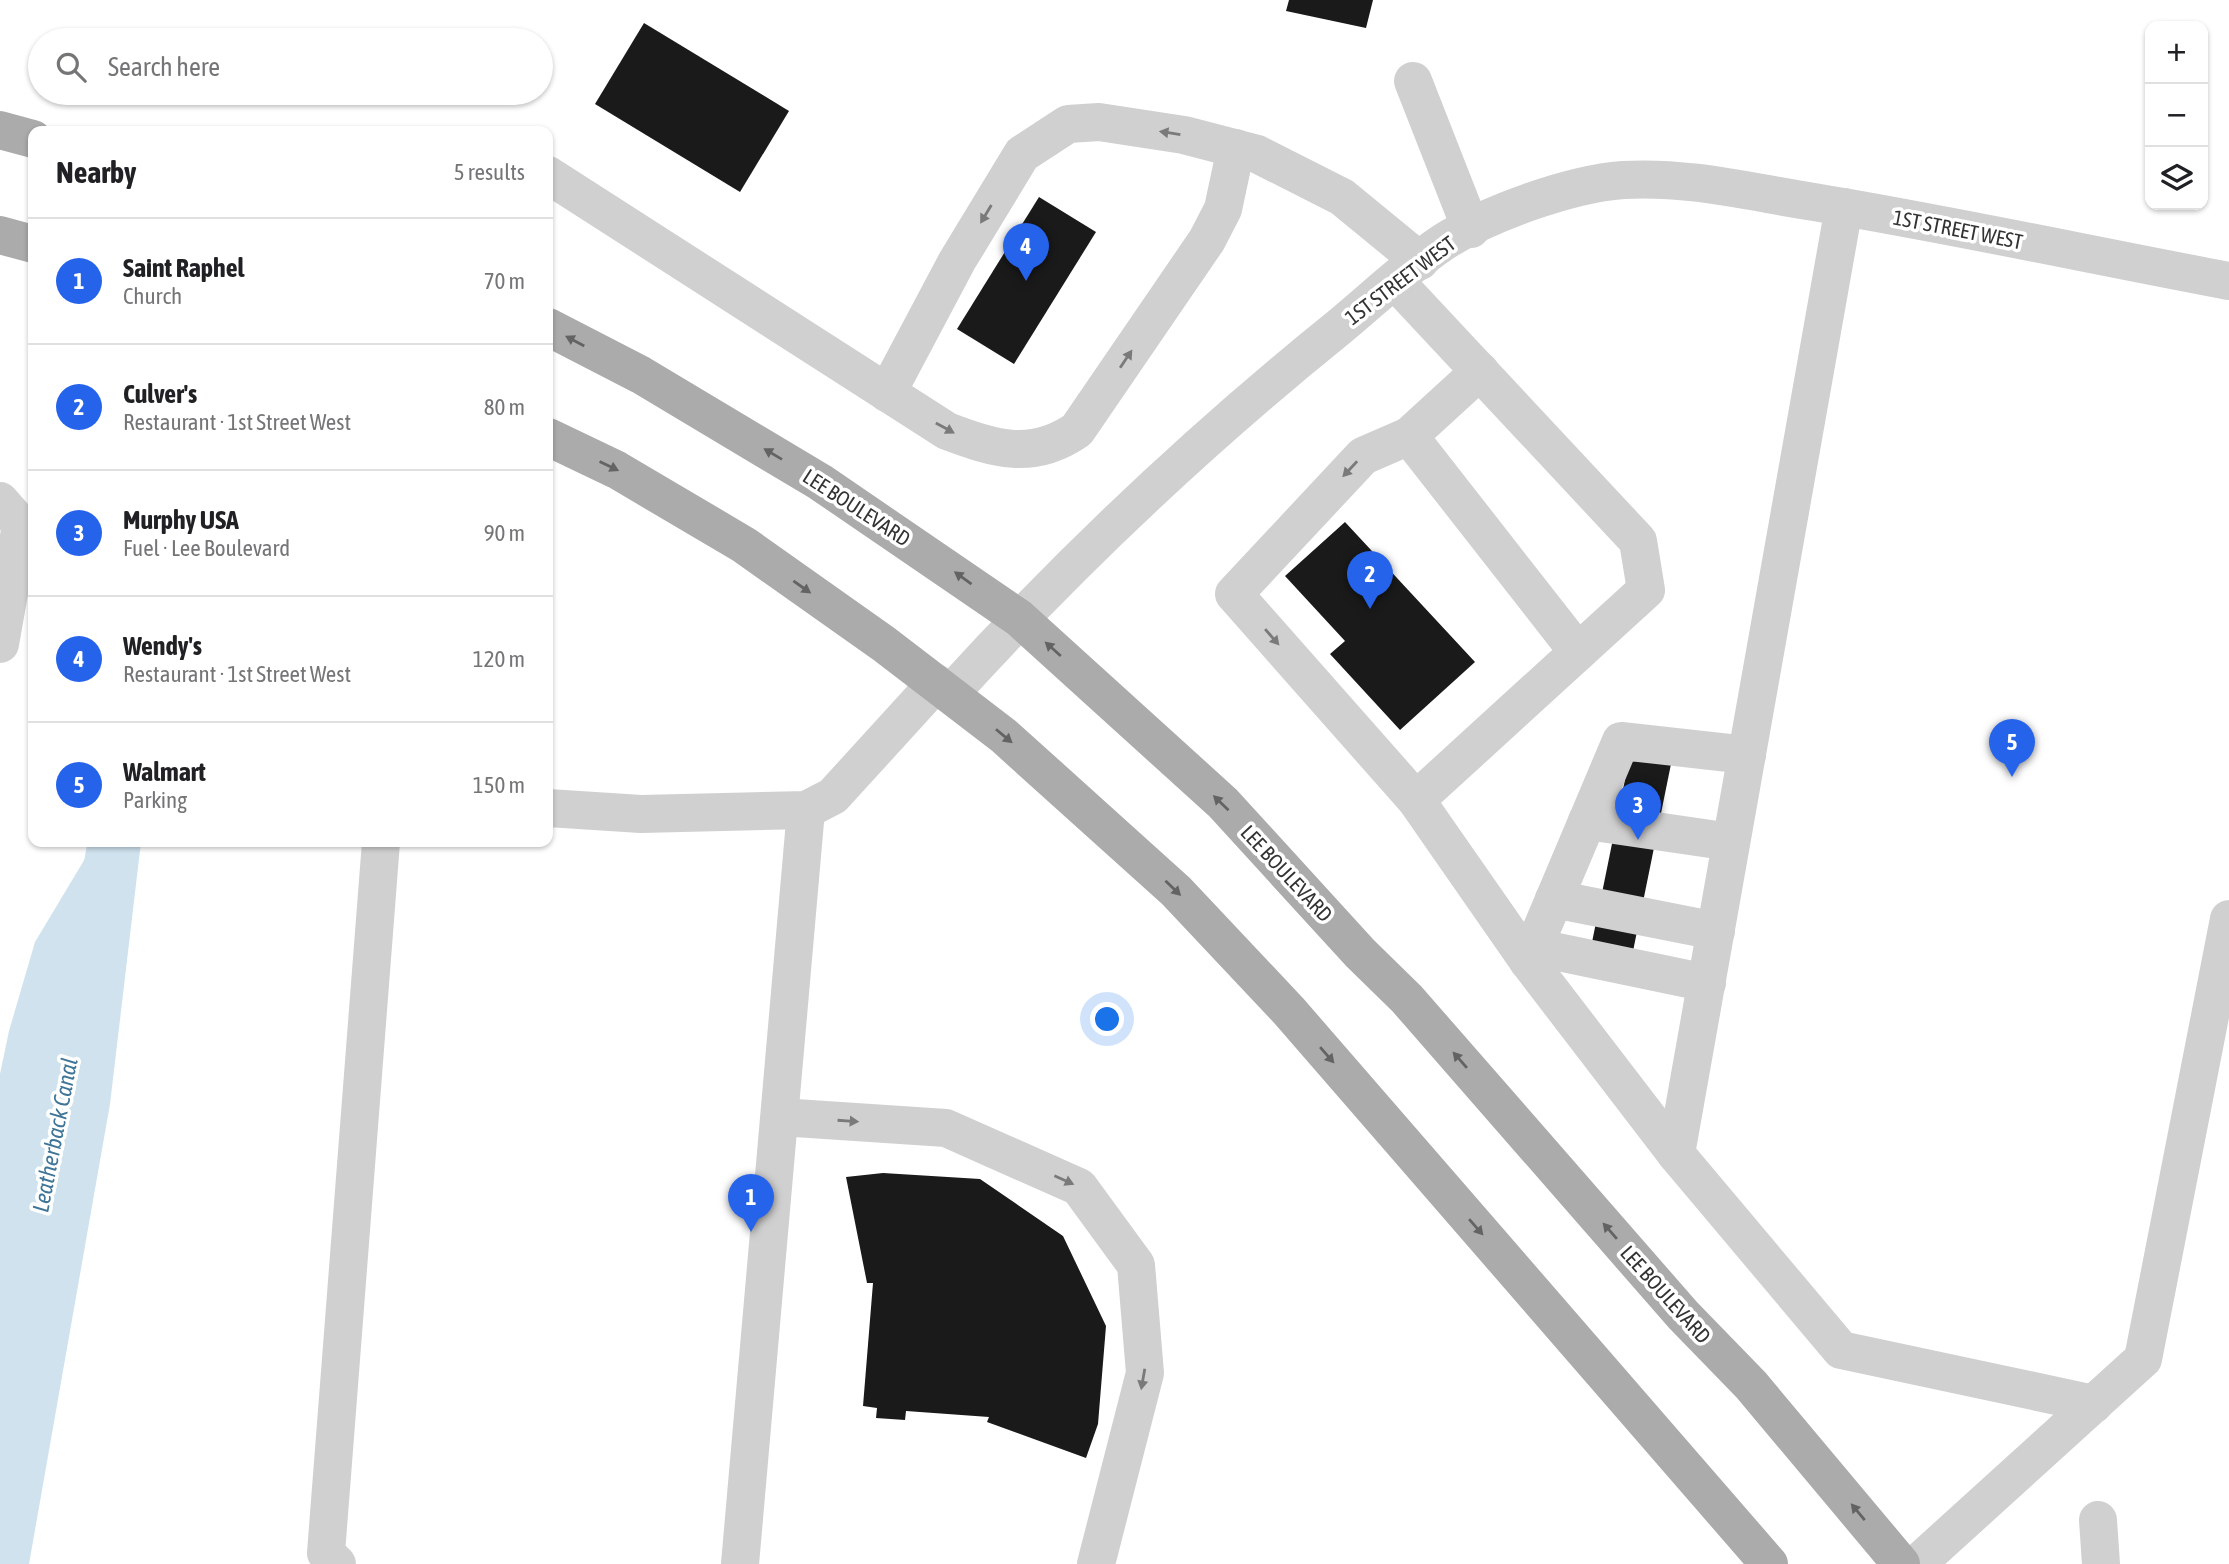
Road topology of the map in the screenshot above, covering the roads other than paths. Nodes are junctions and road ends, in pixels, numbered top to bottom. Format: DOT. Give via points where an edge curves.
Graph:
graph roads {
  1 [pos="1413,81"];
  2 [pos="0,130"];
  3 [pos="28,137"];
  4 [pos="1236,148"];
  5 [pos="553,178"];
  6 [pos="1844,208"];
  7 [pos="1471,229"];
  8 [pos="0,235"];
  9 [pos="28,243"];
  10 [pos="1407,271"];
  11 [pos="2229,281"];
  12 [pos="553,330"];
  13 [pos="1480,371"];
  14 [pos="887,393"];
  15 [pos="1409,436"];
  16 [pos="553,439"];
  17 [pos="0,501"];
  18 [pos="1019,618"];
  19 [pos="0,643"];
  20 [pos="1578,652"];
  21 [pos="943,689"];
  22 [pos="1747,755"];
  23 [pos="1416,800"];
  24 [pos="553,808"];
  25 [pos="806,810"];
  26 [pos="1587,821"];
  27 [pos="1731,842"];
  28 [pos="381,847"];
  29 [pos="1554,899"];
  30 [pos="2229,919"];
  31 [pos="1716,931"];
  32 [pos="1531,954"];
  33 [pos="1707,983"];
  34 [pos="780,1117"];
  35 [pos="1676,1154"];
  36 [pos="2094,1404"];
  37 [pos="2098,1520"];
  38 [pos="337,1564"];
  39 [pos="740,1564"];
  40 [pos="1096,1564"];
  41 [pos="1769,1564"];
  42 [pos="1901,1564"];
  43 [pos="1917,1564"];
  44 [pos="2101,1564"];
  1 -- 7 [label="street"];
  2 -- 3 [label="main road"];
  4 -- 10 [label="street" via="1267,158 1342,197"];
  4 -- 14 [label="street, one-way" via="1099,121 1068,124 1038,141 1022,154 957,261"];
  14 -- 4 [label="street, one-way" via="947,431 983,444 1031,450 1058,443 1077,430 1207,240 1223,209"];
  5 -- 14 [label="street"];
  6 -- 7 [label="street, 1ST STREET WEST" via="1667,179 1618,181 1560,192"];
  6 -- 11 [label="street, 1ST STREET WEST"];
  6 -- 22 [label="street"];
  7 -- 10 [label="street, 1ST STREET WEST" via="1443,242"];
  8 -- 9 [label="main road"];
  10 -- 13 [label="street"];
  10 -- 18 [label="street, 1ST STREET WEST" via="1179,463"];
  18 -- 12 [label="main road, LEE BOULEVARD, one-way" via="820,482 641,375"];
  13 -- 15 [label="street"];
  13 -- 20 [label="street" via="1638,541 1646,590"];
  15 -- 20 [label="street"];
  15 -- 23 [label="street, one-way" via="1363,456 1234,594"];
  16 -- 21 [label="main road, one-way" via="617,470 744,545"];
  17 -- 19 [label="street" via="21,525"];
  18 -- 21 [label="street, 1ST STREET WEST"];
  42 -- 18 [label="main road, LEE BOULEVARD, one-way" via="1751,1385 1683,1315 1407,999 1223,803"];
  20 -- 23 [label="street"];
  21 -- 25 [label="street, 1ST STREET WEST" via="833,796"];
  21 -- 41 [label="main road, one-way" via="1004,736 1176,891 1298,1021"];
  22 -- 26 [label="street" via="1620,741"];
  22 -- 27 [label="street"];
  23 -- 32 [label="street"];
  24 -- 25 [label="street" via="641,814"];
  25 -- 34 [label="street"];
  26 -- 27 [label="street"];
  26 -- 29 [label="street"];
  27 -- 31 [label="street"];
  28 -- 38 [label="street" via="326,1553"];
  29 -- 31 [label="street"];
  29 -- 32 [label="street"];
  30 -- 36 [label="street" via="2143,1359"];
  31 -- 33 [label="street"];
  32 -- 33 [label="street"];
  32 -- 35 [label="street"];
  33 -- 35 [label="street"];
  34 -- 39 [label="street"];
  34 -- 40 [label="street, one-way" via="946,1128 1079,1187 1136,1265 1145,1373"];
  35 -- 36 [label="street" via="1841,1350"];
  36 -- 43 [label="street"];
  37 -- 44 [label="street"];
}
